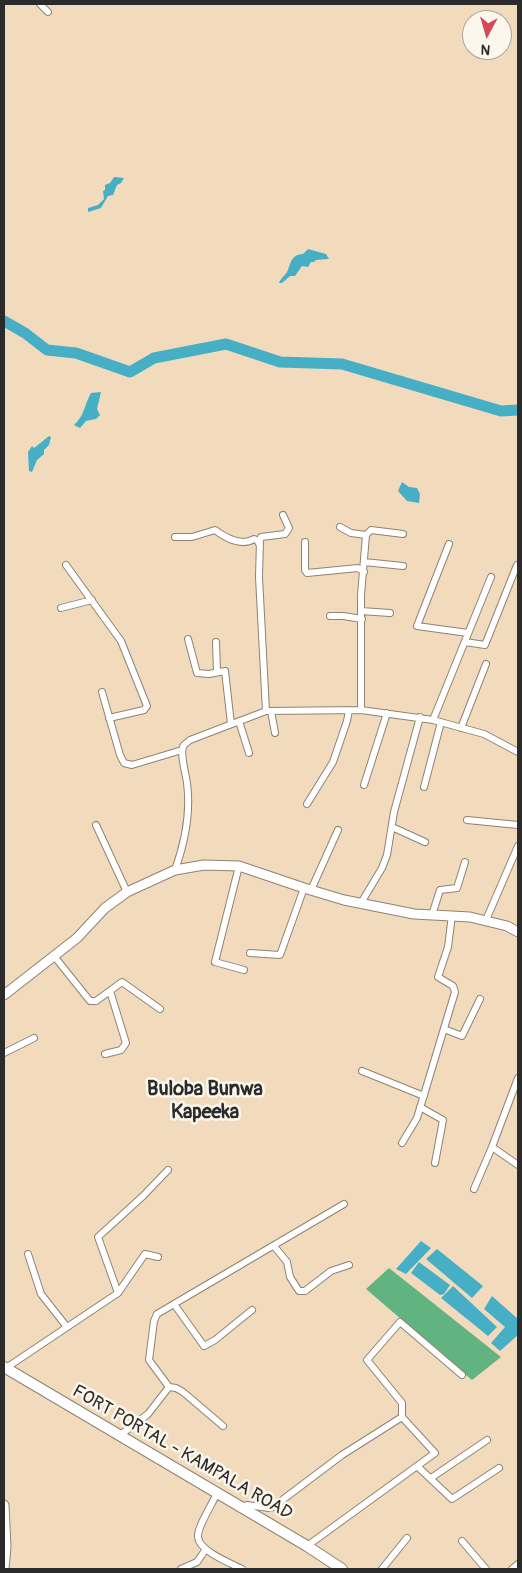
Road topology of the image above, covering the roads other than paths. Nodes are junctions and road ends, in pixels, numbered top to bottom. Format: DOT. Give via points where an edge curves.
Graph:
graph roads {
  1 [pos="40,4"];
  2 [pos="48,12"];
  3 [pos="283,514"];
  4 [pos="340,527"];
  5 [pos="403,534"];
  6 [pos="366,535"];
  7 [pos="175,537"];
  8 [pos="305,542"];
  9 [pos="259,544"];
  10 [pos="450,544"];
  11 [pos="364,562"];
  12 [pos="66,565"];
  13 [pos="517,565"];
  14 [pos="403,566"];
  15 [pos="364,572"];
  16 [pos="490,577"];
  17 [pos="92,600"];
  18 [pos="61,608"];
  19 [pos="361,611"];
  20 [pos="390,613"];
  21 [pos="330,616"];
  22 [pos="362,619"];
  23 [pos="468,633"];
  24 [pos="188,639"];
  25 [pos="216,642"];
  26 [pos="465,642"];
  27 [pos="486,664"];
  28 [pos="217,672"];
  29 [pos="102,692"];
  30 [pos="349,710"];
  31 [pos="361,710"];
  32 [pos="268,711"];
  33 [pos="387,713"];
  34 [pos="420,717"];
  35 [pos="110,718"];
  36 [pos="433,720"];
  37 [pos="239,721"];
  38 [pos="441,722"];
  39 [pos="231,724"];
  40 [pos="461,728"];
  41 [pos="275,733"];
  42 [pos="182,750"];
  43 [pos="518,752"];
  44 [pos="249,753"];
  45 [pos="364,785"];
  46 [pos="424,787"];
  47 [pos="307,804"];
  48 [pos="467,820"];
  49 [pos="96,825"];
  50 [pos="518,825"];
  51 [pos="392,827"];
  52 [pos="338,830"];
  53 [pos="425,842"];
  54 [pos="518,846"];
  55 [pos="465,862"];
  56 [pos="239,866"];
  57 [pos="175,870"];
  58 [pos="307,889"];
  59 [pos="127,892"];
  60 [pos="361,903"];
  61 [pos="432,915"];
  62 [pos="452,915"];
  63 [pos="486,920"];
  64 [pos="518,932"];
  65 [pos="250,953"];
  66 [pos="54,956"];
  67 [pos="244,970"];
  68 [pos="110,991"];
  69 [pos="4,995"];
  70 [pos="480,999"];
  71 [pos="160,1009"];
  72 [pos="444,1029"];
  73 [pos="34,1038"];
  74 [pos="4,1053"];
  75 [pos="105,1054"];
  76 [pos="362,1070"];
  77 [pos="518,1078"];
  78 [pos="424,1096"];
  79 [pos="420,1107"];
  80 [pos="402,1143"];
  81 [pos="492,1147"];
  82 [pos="435,1163"];
  83 [pos="518,1165"];
  84 [pos="168,1170"];
  85 [pos="474,1189"];
  86 [pos="344,1204"];
  87 [pos="274,1246"];
  88 [pos="28,1254"];
  89 [pos="158,1257"];
  90 [pos="349,1265"];
  91 [pos="118,1293"];
  92 [pos="174,1304"];
  93 [pos="252,1310"];
  94 [pos="67,1327"];
  95 [pos="5,1368"];
  96 [pos="462,1375"];
  97 [pos="169,1387"];
  98 [pos="402,1417"];
  99 [pos="223,1426"];
  100 [pos="119,1436"];
  101 [pos="487,1440"];
  102 [pos="417,1466"];
  103 [pos="499,1468"];
  104 [pos="430,1478"];
  105 [pos="217,1493"];
  106 [pos="4,1505"];
  107 [pos="243,1508"];
  108 [pos="407,1538"];
  109 [pos="462,1541"];
  110 [pos="307,1546"];
  111 [pos="206,1549"];
  112 [pos="518,1564"];
  113 [pos="4,1569"];
  114 [pos="181,1569"];
  115 [pos="242,1569"];
  116 [pos="342,1569"];
  117 [pos="382,1569"];
  118 [pos="486,1569"];
  119 [pos="512,1569"];
  1 -- 2 [label="street"];
  3 -- 9 [label="street" via="289,528 284,534 261,537"];
  4 -- 6 [label="street"];
  5 -- 6 [label="street" via="371,530"];
  6 -- 11 [label="street"];
  7 -- 9 [label="street" via="192,537 215,530 238,542 254,539"];
  8 -- 15 [label="street" via="307,573 358,568"];
  9 -- 32 [label="street"];
  10 -- 23 [label="street" via="417,626"];
  11 -- 14 [label="street"];
  11 -- 15 [label="street"];
  12 -- 17 [label="street"];
  13 -- 26 [label="street" via="485,645"];
  15 -- 19 [label="street"];
  16 -- 23 [label="street"];
  17 -- 18 [label="street"];
  17 -- 35 [label="street" via="121,641 147,706 144,710"];
  19 -- 20 [label="street"];
  19 -- 22 [label="street"];
  21 -- 22 [label="street"];
  22 -- 31 [label="street"];
  23 -- 26 [label="street"];
  24 -- 28 [label="street" via="197,673"];
  25 -- 28 [label="street"];
  26 -- 36 [label="street"];
  27 -- 40 [label="street"];
  28 -- 39 [label="street" via="225,671"];
  29 -- 35 [label="street"];
  30 -- 31 [label="street"];
  30 -- 32 [label="street"];
  30 -- 47 [label="street" via="333,762"];
  31 -- 33 [label="street"];
  32 -- 37 [label="street"];
  32 -- 41 [label="street"];
  33 -- 34 [label="street"];
  33 -- 45 [label="street"];
  34 -- 36 [label="street"];
  34 -- 51 [label="street"];
  35 -- 42 [label="street" via="120,755 128,765"];
  36 -- 38 [label="street"];
  37 -- 39 [label="street"];
  37 -- 44 [label="street"];
  38 -- 40 [label="street"];
  38 -- 46 [label="street"];
  39 -- 42 [label="street" via="190,740"];
  40 -- 43 [label="street" via="484,734"];
  42 -- 57 [label="street" via="189,806 183,847"];
  48 -- 50 [label="street"];
  49 -- 59 [label="street"];
  51 -- 53 [label="street"];
  51 -- 60 [label="street" via="382,868"];
  52 -- 58 [label="street"];
  54 -- 63 [label="street"];
  55 -- 61 [label="street" via="457,888 440,890"];
  56 -- 57 [label="street" via="204,865"];
  56 -- 58 [label="street"];
  56 -- 67 [label="street" via="215,962"];
  57 -- 59 [label="street"];
  58 -- 60 [label="street"];
  58 -- 65 [label="street" via="280,955"];
  59 -- 66 [label="street"];
  60 -- 61 [label="street"];
  61 -- 62 [label="street"];
  62 -- 63 [label="street"];
  62 -- 72 [label="street" via="448,947 438,977 453,986 455,992"];
  63 -- 64 [label="street"];
  66 -- 68 [label="street" via="88,1000 96,1001"];
  66 -- 69 [label="street"];
  68 -- 71 [label="street" via="122,982"];
  68 -- 75 [label="street" via="126,1043 122,1050"];
  70 -- 72 [label="street" via="462,1036"];
  72 -- 78 [label="street"];
  73 -- 74 [label="street"];
  76 -- 78 [label="street"];
  77 -- 81 [label="street"];
  78 -- 79 [label="street"];
  79 -- 80 [label="street"];
  79 -- 82 [label="street" via="443,1120"];
  81 -- 83 [label="street"];
  81 -- 85 [label="street"];
  84 -- 91 [label="street" via="98,1237"];
  86 -- 87 [label="street"];
  87 -- 90 [label="street" via="287,1262 290,1277 301,1292 331,1271"];
  87 -- 92 [label="street"];
  88 -- 94 [label="street" via="41,1294"];
  89 -- 91 [label="street" via="145,1254"];
  91 -- 94 [label="street"];
  92 -- 93 [label="street" via="204,1346"];
  92 -- 97 [label="street" via="155,1317 149,1356 151,1365"];
  94 -- 95 [label="street"];
  95 -- 100 [label="main road, FORT PORTAL - KAMPALA ROAD"];
  96 -- 98 [label="street" via="400,1322 367,1360 402,1403"];
  97 -- 99 [label="street" via="183,1392"];
  97 -- 100 [label="street" via="148,1414"];
  98 -- 102 [label="street" via="435,1454"];
  98 -- 107 [label="street" via="342,1455 273,1507 247,1505"];
  100 -- 105 [label="main road, FORT PORTAL - KAMPALA ROAD"];
  101 -- 104 [label="street"];
  102 -- 104 [label="street"];
  102 -- 110 [label="street"];
  103 -- 104 [label="street" via="452,1499"];
  105 -- 107 [label="main road, FORT PORTAL - KAMPALA ROAD"];
  105 -- 111 [label="street" via="198,1535"];
  106 -- 113 [label="street"];
  107 -- 110 [label="main road, FORT PORTAL - KAMPALA ROAD"];
  108 -- 117 [label="street"];
  109 -- 118 [label="street"];
  110 -- 116 [label="main road, FORT PORTAL - KAMPALA ROAD"];
  111 -- 114 [label="street" via="196,1562"];
  111 -- 115 [label="street"];
  112 -- 119 [label="street"];
}
